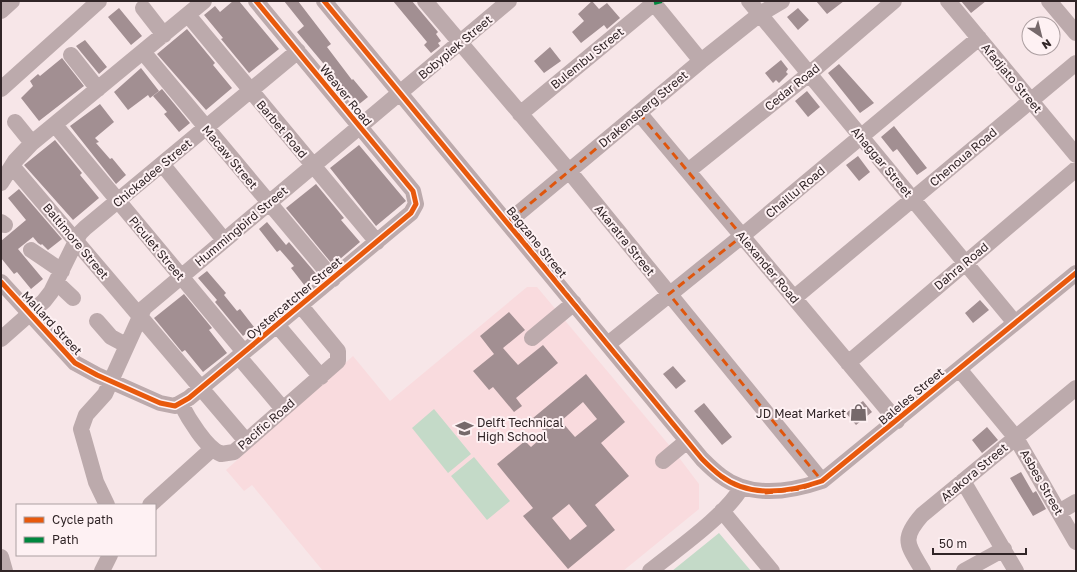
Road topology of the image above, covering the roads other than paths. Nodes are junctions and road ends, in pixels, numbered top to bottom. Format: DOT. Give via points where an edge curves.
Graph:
graph roads {
  1 [pos="12,1"];
  2 [pos="99,1"];
  3 [pos="204,1"];
  4 [pos="256,1"];
  5 [pos="324,1"];
  6 [pos="425,1"];
  7 [pos="509,1"];
  8 [pos="749,1"];
  9 [pos="782,1"];
  10 [pos="894,1"];
  11 [pos="948,1"];
  12 [pos="1048,1"];
  13 [pos="653,2"];
  14 [pos="143,8"];
  15 [pos="1,11"];
  16 [pos="760,14"];
  17 [pos="188,15"];
  18 [pos="1076,33"];
  19 [pos="164,35"];
  20 [pos="979,38"];
  21 [pos="459,43"];
  22 [pos="298,51"];
  23 [pos="143,52"];
  24 [pos="71,55"];
  25 [pos="701,61"];
  26 [pos="1076,63"];
  27 [pos="809,74"];
  28 [pos="98,89"];
  29 [pos="1,90"];
  30 [pos="250,91"];
  31 [pos="400,92"];
  32 [pos="1031,100"];
  33 [pos="639,113"];
  34 [pos="520,114"];
  35 [pos="15,122"];
  36 [pos="55,126"];
  37 [pos="359,126"];
  38 [pos="205,128"];
  39 [pos="861,137"];
  40 [pos="32,143"];
  41 [pos="1076,155"];
  42 [pos="162,164"];
  43 [pos="12,166"];
  44 [pos="313,166"];
  45 [pos="1076,169"];
  46 [pos="688,171"];
  47 [pos="569,172"];
  48 [pos="1,183"];
  49 [pos="913,199"];
  50 [pos="117,202"];
  51 [pos="269,203"];
  52 [pos="416,204"];
  53 [pos="508,222"];
  54 [pos="742,236"];
  55 [pos="224,240"];
  56 [pos="76,242"];
  57 [pos="377,242"];
  58 [pos="31,250"];
  59 [pos="965,262"];
  60 [pos="1076,273"];
  61 [pos="59,276"];
  62 [pos="180,276"];
  63 [pos="333,279"];
  64 [pos="1,282"];
  65 [pos="669,294"];
  66 [pos="73,298"];
  67 [pos="794,298"];
  68 [pos="574,303"];
  69 [pos="301,306"];
  70 [pos="30,314"];
  71 [pos="139,317"];
  72 [pos="97,321"];
  73 [pos="1015,323"];
  74 [pos="277,325"];
  75 [pos="532,338"];
  76 [pos="1,339"];
  77 [pos="608,344"];
  78 [pos="126,345"];
  79 [pos="241,355"];
  80 [pos="848,362"];
  81 [pos="959,369"];
  82 [pos="320,377"];
  83 [pos="110,381"];
  84 [pos="201,388"];
  85 [pos="1076,388"];
  86 [pos="181,404"];
  87 [pos="283,409"];
  88 [pos="897,421"];
  89 [pos="1016,438"];
  90 [pos="246,441"];
  91 [pos="687,441"];
  92 [pos="212,449"];
  93 [pos="662,461"];
  94 [pos="822,481"];
  95 [pos="963,481"];
  96 [pos="742,487"];
  97 [pos="1076,502"];
  98 [pos="107,504"];
  99 [pos="151,504"];
  100 [pos="722,511"];
  101 [pos="1059,512"];
  102 [pos="1076,542"];
  103 [pos="1004,549"];
  104 [pos="110,556"];
  105 [pos="1,557"];
  106 [pos="5,571"];
  107 [pos="102,571"];
  108 [pos="650,571"];
  109 [pos="772,571"];
  110 [pos="923,571"];
  111 [pos="964,571"];
  112 [pos="1016,571"];
  1 -- 15 [label="street"];
  2 -- 29 [label="street"];
  3 -- 17 [label="street"];
  4 -- 22 [label="street, Weaver Road"];
  5 -- 31 [label="street, Bagzane Street"];
  6 -- 21 [label="street, Akaratra Street"];
  7 -- 21 [label="street, Bobypiek Street"];
  8 -- 16 [label="street, Ahaggar Street"];
  9 -- 16 [label="street, Drakensberg Street"];
  10 -- 27 [label="street, Cedar Road"];
  11 -- 20 [label="street, Afadjato Street"];
  12 -- 18 [label="street"];
  13 -- 25 [label="street"];
  13 -- 34 [label="street, Bulembu Street"];
  14 -- 19 [label="street"];
  16 -- 25 [label="street, Drakensberg Street"];
  16 -- 27 [label="street, Ahaggar Street"];
  17 -- 19 [label="street"];
  17 -- 30 [label="street, Barbet Road"];
  19 -- 23 [label="street"];
  20 -- 32 [label="street, Afadjato Street"];
  20 -- 39 [label="street, Chaillu Road"];
  21 -- 31 [label="street, Bobypiek Street"];
  21 -- 34 [label="street, Akaratra Street"];
  22 -- 30 [label="street, Chickadee Street"];
  22 -- 37 [label="street, Weaver Road"];
  23 -- 28 [label="street"];
  23 -- 38 [label="street, Macaw Street"];
  24 -- 28 [label="street"];
  25 -- 33 [label="street, Drakensberg Street"];
  26 -- 32 [label="street, Chenoua Road"];
  27 -- 39 [label="street, Ahaggar Street"];
  27 -- 46 [label="street, Cedar Road"];
  28 -- 36 [label="street"];
  30 -- 38 [label="street, Chickadee Street"];
  30 -- 44 [label="street, Barbet Road"];
  31 -- 37 [label="street, Hummingbird Street"];
  31 -- 53 [label="street, Bagzane Street"];
  32 -- 41 [label="street, Afadjato Street"];
  32 -- 49 [label="street, Chenoua Road"];
  33 -- 46 [label="street, Alexander Road"];
  33 -- 47 [label="street, Drakensberg Street"];
  34 -- 47 [label="street, Akaratra Street"];
  35 -- 40 [label="street"];
  36 -- 40 [label="street"];
  36 -- 50 [label="street, Piculet Street"];
  37 -- 44 [label="street, Hummingbird Street"];
  37 -- 52 [label="street, Weaver Road" via="413,191"];
  38 -- 42 [label="street, Chickadee Street"];
  38 -- 51 [label="street, Macaw Street"];
  39 -- 49 [label="street, Ahaggar Street"];
  39 -- 54 [label="street, Chaillu Road"];
  40 -- 43 [label="street"];
  42 -- 50 [label="street, Chickadee Street"];
  42 -- 55 [label="street"];
  43 -- 48 [label="street"];
  43 -- 56 [label="street, Baltimore Street"];
  44 -- 51 [label="street, Hummingbird Street"];
  44 -- 57 [label="street, Barbet Road"];
  45 -- 59 [label="street, Dahra Road"];
  46 -- 54 [label="street, Alexander Road"];
  47 -- 53 [label="street, Drakensberg Street"];
  47 -- 65 [label="street, Akaratra Street"];
  49 -- 59 [label="street, Ahaggar Street"];
  49 -- 67 [label="street, Chenoua Road"];
  50 -- 56 [label="street, Chickadee Street" via="85,228"];
  50 -- 62 [label="street, Piculet Street"];
  51 -- 55 [label="street, Hummingbird Street"];
  51 -- 63 [label="street, Macaw Street"];
  52 -- 57 [label="street, Oystercatcher Street" via="411,213"];
  53 -- 68 [label="street, Bagzane Street"];
  54 -- 65 [label="street, Chaillu Road"];
  54 -- 67 [label="street, Alexander Road"];
  55 -- 62 [label="street, Hummingbird Street"];
  56 -- 61 [label="street, Chickadee Street"];
  56 -- 71 [label="street, Baltimore Street"];
  57 -- 63 [label="street, Oystercatcher Street"];
  58 -- 61 [label="street"];
  59 -- 73 [label="street, Ahaggar Street"];
  59 -- 80 [label="street, Dahra Road"];
  60 -- 73 [label="street, Baleles Street"];
  61 -- 66 [label="street"];
  61 -- 70 [label="street, Chickadee Street" via="44,301"];
  62 -- 71 [label="street, Hummingbird Street" via="150,301"];
  62 -- 79 [label="street, Piculet Street"];
  63 -- 69 [label="street, Oystercatcher Street"];
  64 -- 70 [label="street, Mallard Street"];
  65 -- 77 [label="street, Chaillu Road"];
  65 -- 94 [label="street, Akaratra Street"];
  67 -- 80 [label="street, Alexander Road"];
  68 -- 75 [label="street"];
  68 -- 77 [label="street, Bagzane Street"];
  69 -- 74 [label="street, Oystercatcher Street"];
  69 -- 82 [label="street, Pacific Road" via="338,352 339,359 336,365"];
  70 -- 76 [label="street, Chickadee Street"];
  70 -- 83 [label="street, Mallard Street" via="75,363"];
  71 -- 78 [label="street, Hummingbird Street"];
  71 -- 84 [label="street, Baltimore Street"];
  72 -- 78 [label="street" via="111,336"];
  73 -- 81 [label="street, Baleles Street"];
  74 -- 79 [label="street, Oystercatcher Street"];
  74 -- 82 [label="street"];
  77 -- 91 [label="street, Bagzane Street"];
  78 -- 83 [label="street, Hummingbird Street"];
  79 -- 84 [label="street, Oystercatcher Street"];
  79 -- 87 [label="street, Piculet Street"];
  80 -- 88 [label="street, Alexander Road"];
  81 -- 88 [label="street, Baleles Street"];
  81 -- 89 [label="street, Asbes Street"];
  82 -- 87 [label="street, Pacific Road"];
  83 -- 86 [label="street, Mallard Street" via="160,403 175,406"];
  83 -- 98 [label="street, Hummingbird Street" via="105,394 84,418 81,429 96,482"];
  84 -- 86 [label="street, Oystercatcher Street"];
  84 -- 90 [label="street, Baltimore Street"];
  85 -- 89 [label="street, Atakora Street"];
  86 -- 92 [label="street"];
  87 -- 90 [label="street, Pacific Road"];
  88 -- 94 [label="street, Baleles Street"];
  89 -- 95 [label="street, Atakora Street"];
  89 -- 101 [label="street, Asbes Street"];
  90 -- 92 [label="street, Pacific Road" via="230,454 221,454"];
  91 -- 93 [label="street"];
  91 -- 96 [label="street, Bagzane Street" via="721,477"];
  92 -- 99 [label="street"];
  94 -- 96 [label="street, Baleles Street" via="800,489 766,493"];
  95 -- 103 [label="street"];
  95 -- 110 [label="street, Atakora Street" via="922,515 911,528 909,546"];
  96 -- 100 [label="street"];
  97 -- 101 [label="street"];
  100 -- 108 [label="street"];
  100 -- 109 [label="street"];
  101 -- 102 [label="street, Asbes Street"];
  103 -- 111 [label="street"];
  103 -- 112 [label="street"];
  104 -- 107 [label="street"];
  105 -- 106 [label="street"];
}
